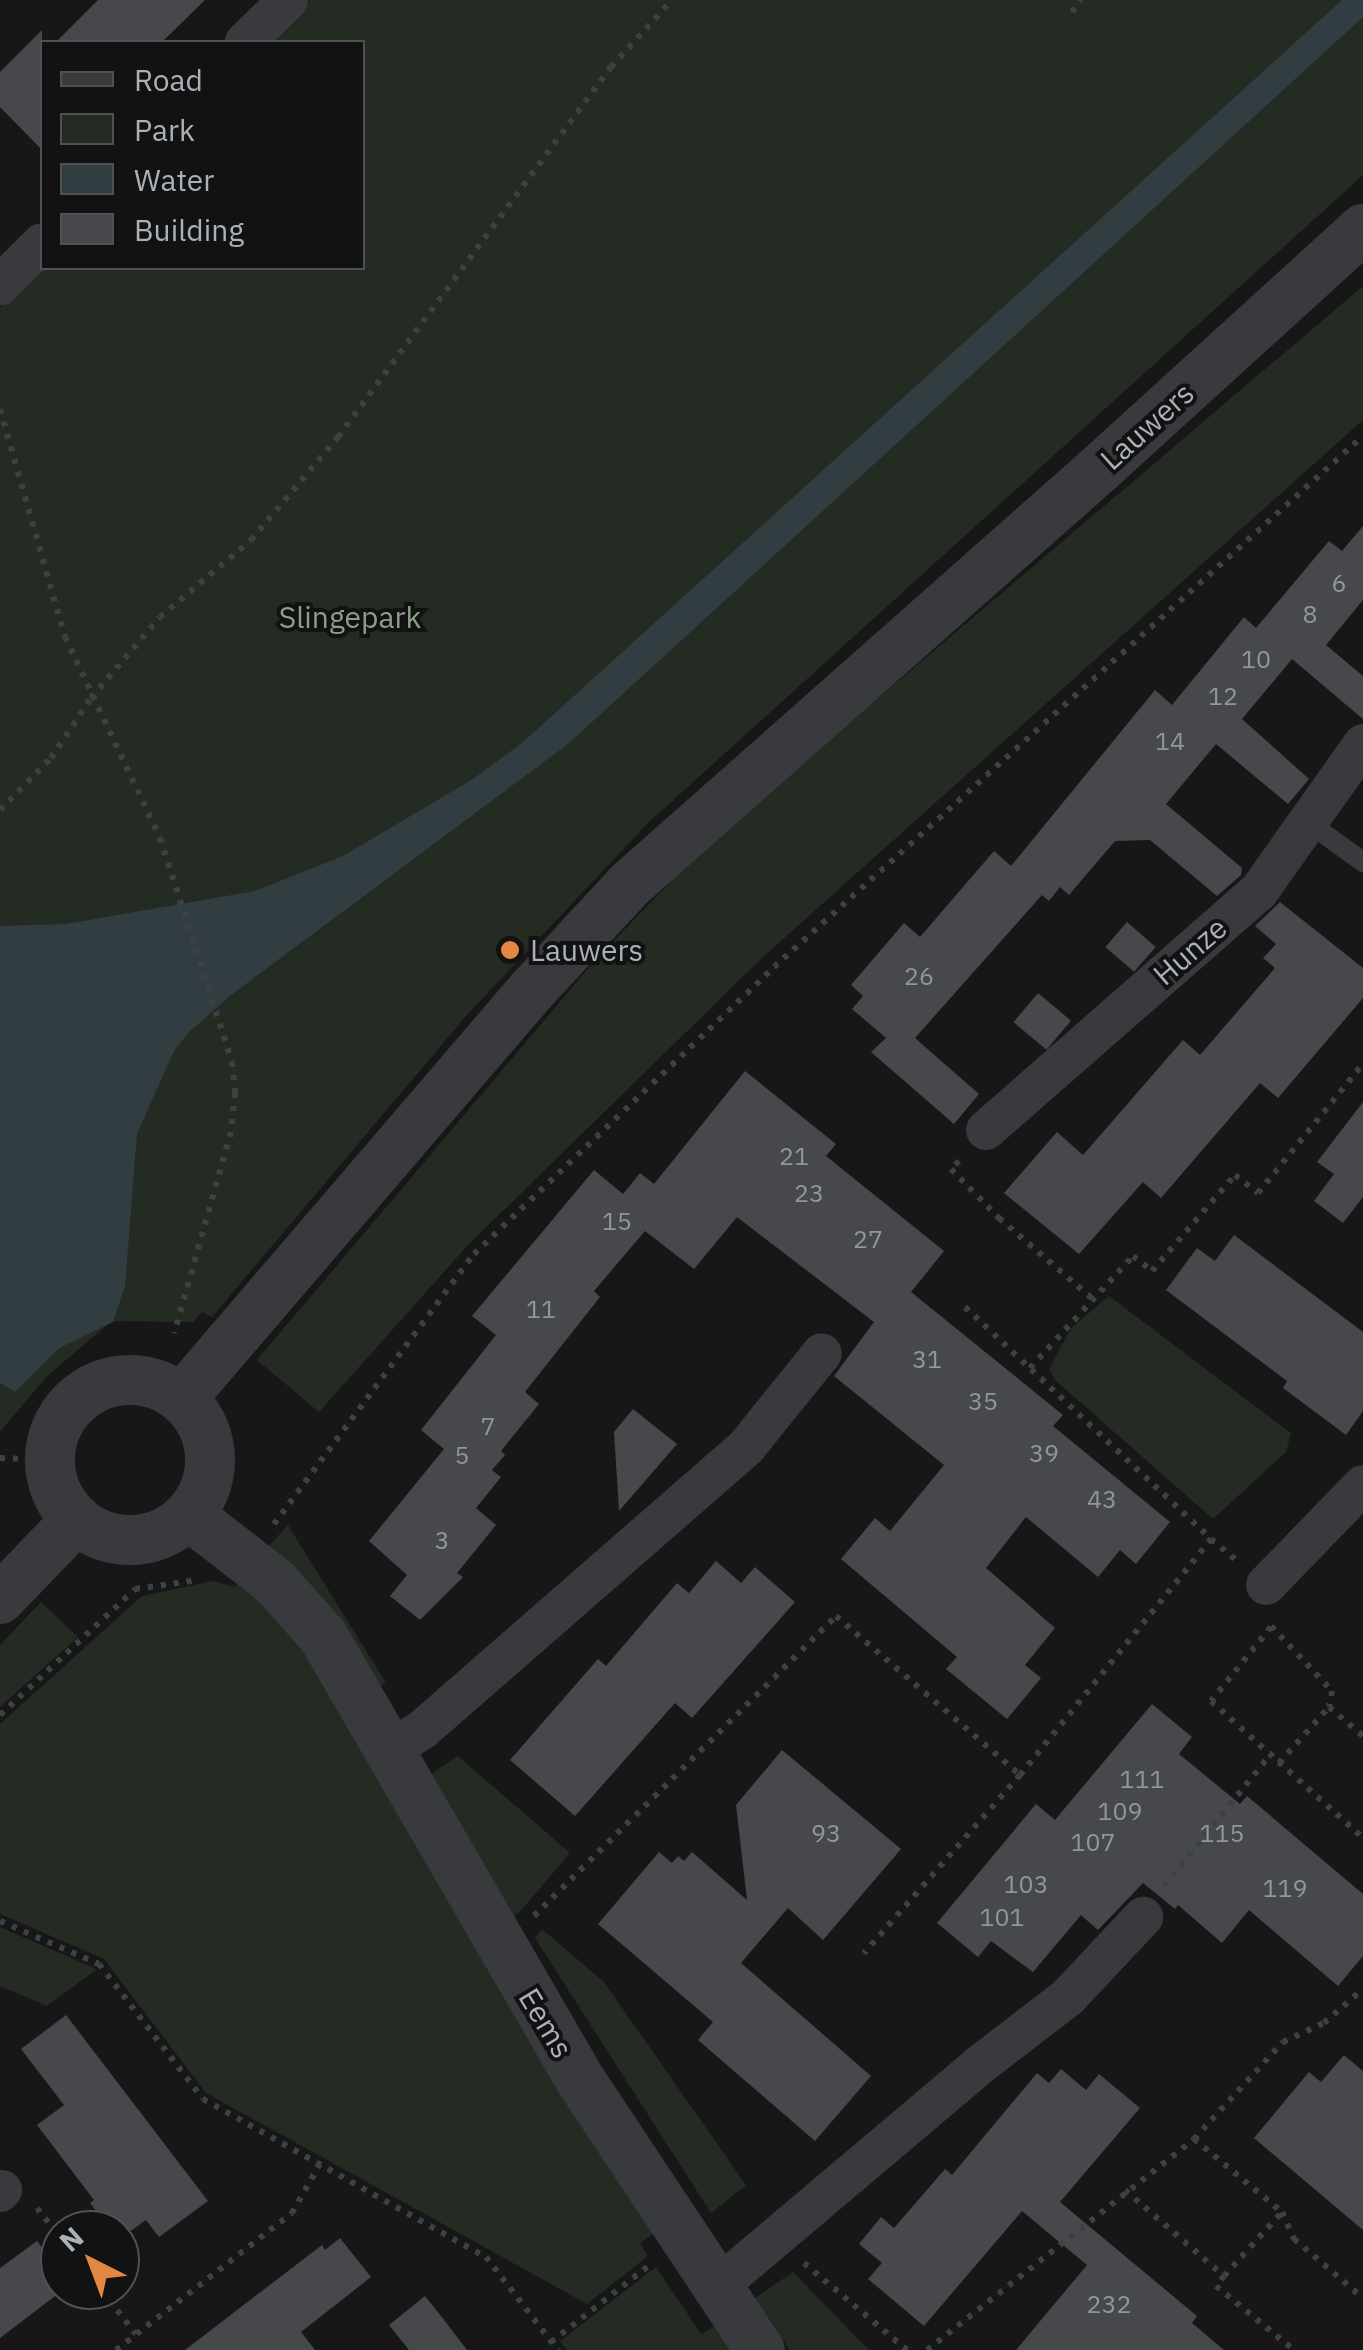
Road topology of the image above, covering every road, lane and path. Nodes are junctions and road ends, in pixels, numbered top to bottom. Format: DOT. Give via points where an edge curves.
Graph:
graph roads {
  1 [pos="288,0"];
  2 [pos="672,0"];
  3 [pos="1081,0"];
  4 [pos="1072,12"];
  5 [pos="247,40"];
  6 [pos="1363,229"];
  7 [pos="40,245"];
  8 [pos="0,285"];
  9 [pos="0,409"];
  10 [pos="1363,436"];
  11 [pos="91,698"];
  12 [pos="1363,744"];
  13 [pos="0,810"];
  14 [pos="1309,822"];
  15 [pos="1363,862"];
  16 [pos="1361,1070"];
  17 [pos="986,1130"];
  18 [pos="1093,1300"];
  19 [pos="965,1307"];
  20 [pos="172,1342"];
  21 [pos="822,1353"];
  22 [pos="1030,1368"];
  23 [pos="182,1398"];
  24 [pos="0,1458"];
  25 [pos="52,1460"];
  26 [pos="1363,1485"];
  27 [pos="190,1516"];
  28 [pos="76,1520"];
  29 [pos="1211,1540"];
  30 [pos="248,1558"];
  31 [pos="1266,1585"];
  32 [pos="0,1599"];
  33 [pos="1271,1627"];
  34 [pos="1329,1707"];
  35 [pos="0,1715"];
  36 [pos="1363,1736"];
  37 [pos="388,1752"];
  38 [pos="1270,1755"];
  39 [pos="1280,1763"];
  40 [pos="1020,1776"];
  41 [pos="1363,1838"];
  42 [pos="1142,1918"];
  43 [pos="0,1921"];
  44 [pos="501,1948"];
  45 [pos="864,1953"];
  46 [pos="1363,1990"];
  47 [pos="1194,2140"];
  48 [pos="320,2164"];
  49 [pos="1125,2190"];
  50 [pos="1282,2212"];
  51 [pos="683,2238"];
  52 [pos="776,2239"];
  53 [pos="1224,2276"];
  54 [pos="717,2288"];
  55 [pos="1363,2298"];
  56 [pos="117,2310"];
  57 [pos="136,2334"];
  58 [pos="552,2342"];
  59 [pos="116,2350"];
  60 [pos="558,2350"];
  61 [pos="760,2350"];
  62 [pos="908,2350"];
  63 [pos="926,2350"];
  64 [pos="1294,2350"];
  1 -- 5 [label="street"];
  2 -- 11 [label="path" via="610,68 326,452 251,540 160,617"];
  3 -- 4 [label="path"];
  6 -- 23 [label="street, Lauwers" via="629,885"];
  7 -- 8 [label="street"];
  9 -- 11 [label="path" via="65,637"];
  10 -- 30 [label="path" via="774,967 474,1254"];
  11 -- 13 [label="path" via="51,758"];
  11 -- 20 [label="path" via="160,838 232,1062 234,1111"];
  12 -- 14 [label="street, Hunze"];
  14 -- 15 [label="lane"];
  14 -- 17 [label="street, Hunze" via="1260,890"];
  16 -- 18 [label="path" via="1258,1193 1235,1176 1152,1271 1132,1256"];
  17 -- 18 [label="path" via="952,1169"];
  18 -- 22 [label="path"];
  19 -- 22 [label="path"];
  21 -- 37 [label="street" via="747,1446 423,1730"];
  22 -- 29 [label="path"];
  23 -- 25 [label="street" via="144,1367 102,1384 62,1414"];
  23 -- 27 [label="street" via="210,1452 208,1480"];
  24 -- 25 [label="path"];
  25 -- 28 [label="street" via="52,1481"];
  26 -- 31 [label="street"];
  27 -- 28 [label="street" via="140,1540 100,1535"];
  27 -- 30 [label="street, Eems"];
  28 -- 32 [label="street"];
  29 -- 31 [label="path"];
  29 -- 40 [label="path"];
  30 -- 35 [label="path" via="217,1575 135,1589"];
  30 -- 37 [label="street, Eems" via="323,1636"];
  31 -- 33 [label="path"];
  33 -- 34 [label="path" via="1332,1691"];
  33 -- 38 [label="path" via="1211,1700"];
  34 -- 36 [label="path"];
  34 -- 39 [label="path"];
  37 -- 44 [label="street, Eems"];
  38 -- 39 [label="path"];
  38 -- 42 [label="path"];
  39 -- 41 [label="path"];
  40 -- 44 [label="path" via="836,1616"];
  40 -- 45 [label="path"];
  42 -- 52 [label="street" via="1068,1997"];
  43 -- 48 [label="path" via="99,1964 203,2099"];
  44 -- 51 [label="street, Eems"];
  46 -- 47 [label="path" via="1324,2024 1283,2042"];
  47 -- 49 [label="path"];
  47 -- 50 [label="path"];
  48 -- 57 [label="path" via="292,2213"];
  48 -- 58 [label="path" via="486,2257"];
  49 -- 53 [label="path"];
  49 -- 63 [label="path"];
  50 -- 53 [label="path"];
  50 -- 55 [label="path" via="1294,2239"];
  51 -- 54 [label="street, Eems"];
  51 -- 58 [label="path"];
  52 -- 54 [label="street"];
  52 -- 62 [label="path"];
  53 -- 64 [label="path" via="1216,2286"];
  54 -- 61 [label="street, Eems"];
  56 -- 57 [label="path"];
  57 -- 59 [label="path"];
  58 -- 60 [label="path"];
}
